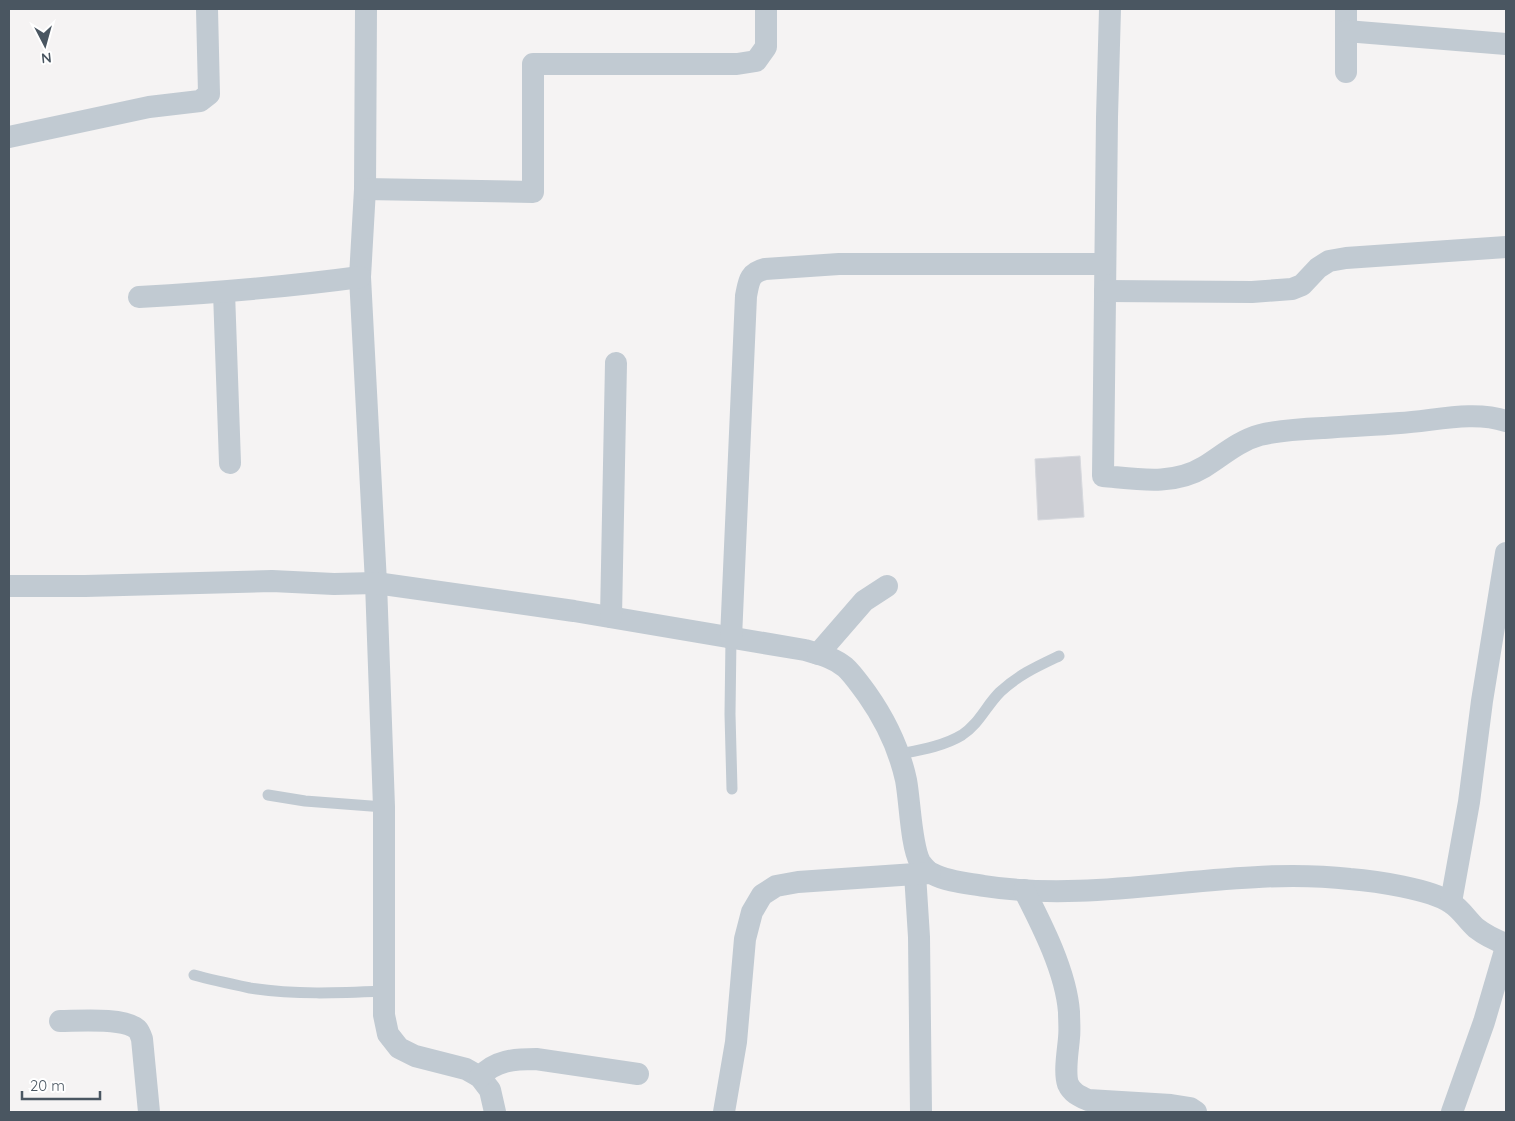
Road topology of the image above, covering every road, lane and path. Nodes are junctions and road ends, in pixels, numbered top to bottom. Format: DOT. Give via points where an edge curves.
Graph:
graph roads {
  1 [pos="207,9"];
  2 [pos="366,9"];
  3 [pos="766,9"];
  4 [pos="1110,9"];
  5 [pos="1346,9"];
  6 [pos="1346,31"];
  7 [pos="1506,44"];
  8 [pos="1346,72"];
  9 [pos="9,137"];
  10 [pos="366,189"];
  11 [pos="1506,247"];
  12 [pos="1105,264"];
  13 [pos="360,277"];
  14 [pos="1105,291"];
  15 [pos="224,292"];
  16 [pos="139,297"];
  17 [pos="616,364"];
  18 [pos="1506,421"];
  19 [pos="230,463"];
  20 [pos="1506,554"];
  21 [pos="376,583"];
  22 [pos="9,586"];
  23 [pos="887,586"];
  24 [pos="611,617"];
  25 [pos="731,638"];
  26 [pos="818,654"];
  27 [pos="1060,656"];
  28 [pos="900,754"];
  29 [pos="732,789"];
  30 [pos="268,796"];
  31 [pos="384,807"];
  32 [pos="923,873"];
  33 [pos="1024,890"];
  34 [pos="1450,902"];
  35 [pos="1506,946"];
  36 [pos="194,975"];
  37 [pos="384,991"];
  38 [pos="60,1021"];
  39 [pos="638,1074"];
  40 [pos="480,1076"];
  41 [pos="149,1112"];
  42 [pos="496,1112"];
  43 [pos="724,1112"];
  44 [pos="921,1112"];
  45 [pos="1196,1112"];
  46 [pos="1452,1112"];
  1 -- 9 [label="street" via="209,94 204,99 148,107"];
  2 -- 10 [label="street"];
  3 -- 10 [label="street" via="766,47 756,61 737,64 533,64 533,192"];
  4 -- 12 [label="street"];
  5 -- 6 [label="street"];
  6 -- 7 [label="street"];
  6 -- 8 [label="street"];
  10 -- 13 [label="street"];
  11 -- 14 [label="street" via="1330,261 1302,285 1279,291"];
  12 -- 14 [label="street"];
  12 -- 25 [label="street" via="839,264 756,271 750,278 746,296"];
  13 -- 15 [label="street"];
  13 -- 21 [label="street"];
  14 -- 18 [label="street" via="1103,476 1152,480 1180,478 1238,444 1259,435 1292,430 1464,417"];
  15 -- 16 [label="street"];
  15 -- 19 [label="street"];
  17 -- 24 [label="street"];
  20 -- 34 [label="street" via="1469,802"];
  21 -- 22 [label="street" via="272,581"];
  21 -- 24 [label="street"];
  21 -- 31 [label="street"];
  23 -- 26 [label="street" via="864,601"];
  24 -- 25 [label="street"];
  25 -- 26 [label="street"];
  25 -- 29 [label="lane"];
  26 -- 28 [label="street" via="845,667 861,686 883,717"];
  27 -- 28 [label="lane" via="1014,680 999,693 973,727 961,736"];
  28 -- 32 [label="street"];
  30 -- 31 [label="lane"];
  31 -- 37 [label="street"];
  32 -- 33 [label="street" via="964,883"];
  32 -- 43 [label="street" via="798,882 776,886 762,895 752,912 744,939 736,1042"];
  32 -- 44 [label="street" via="919,937"];
  33 -- 34 [label="street" via="1104,889 1267,875 1305,875 1391,885"];
  33 -- 45 [label="street" via="1041,924 1063,984 1069,1010 1068,1083 1076,1095 1088,1100 1171,1105"];
  34 -- 35 [label="street" via="1475,927"];
  35 -- 46 [label="street" via="1484,1022"];
  36 -- 37 [label="lane" via="280,991"];
  37 -- 40 [label="street" via="388,1034 399,1048 414,1056 466,1069"];
  38 -- 41 [label="street" via="117,1022 138,1029 142,1039"];
  39 -- 40 [label="street" via="520,1059 487,1068"];
  40 -- 42 [label="street" via="490,1090"];
}
